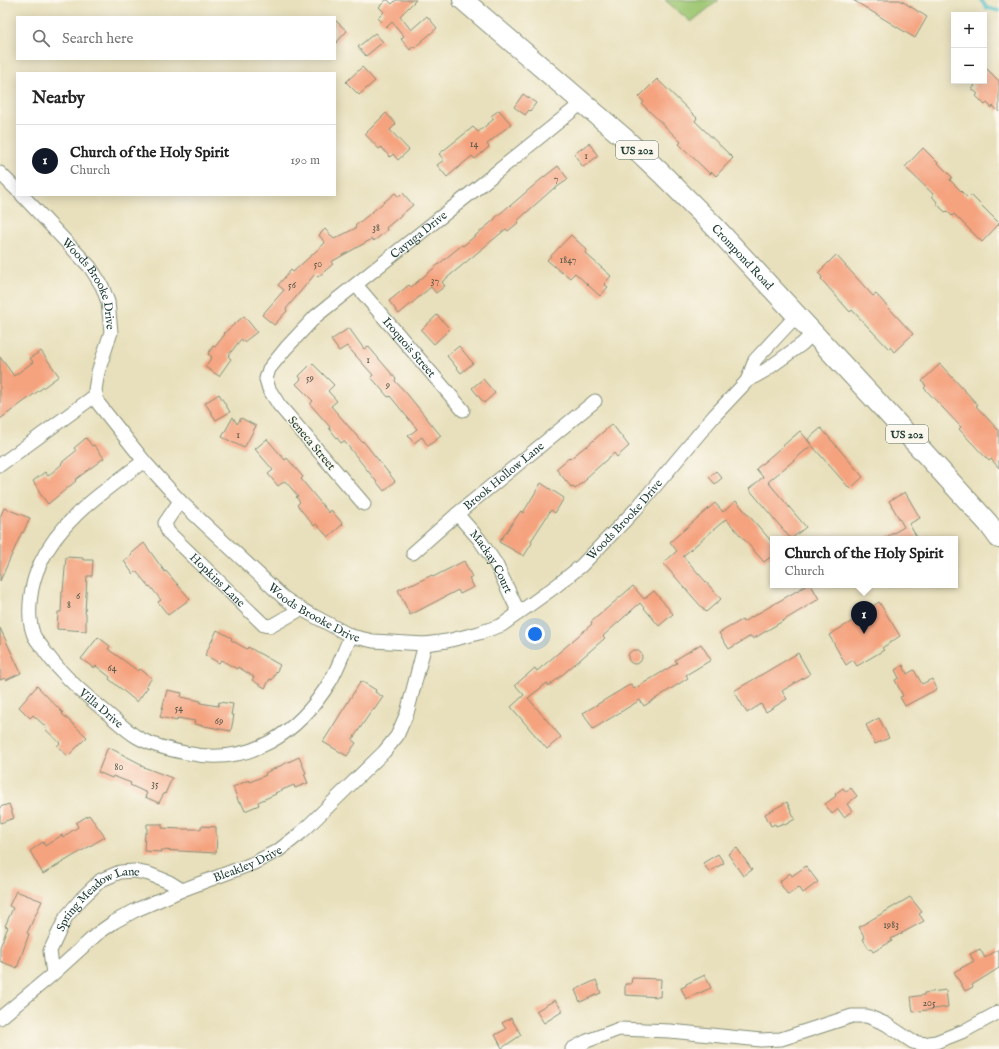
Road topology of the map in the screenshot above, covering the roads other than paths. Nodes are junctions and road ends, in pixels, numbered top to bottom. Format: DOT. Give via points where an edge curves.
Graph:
graph roads {
  1 [pos="463,0"];
  2 [pos="583,102"];
  3 [pos="0,173"];
  4 [pos="16,189"];
  5 [pos="23,196"];
  6 [pos="356,285"];
  7 [pos="797,315"];
  8 [pos="813,333"];
  9 [pos="266,379"];
  10 [pos="747,381"];
  11 [pos="96,395"];
  12 [pos="595,400"];
  13 [pos="463,410"];
  14 [pos="144,461"];
  15 [pos="0,465"];
  16 [pos="180,501"];
  17 [pos="364,504"];
  18 [pos="457,514"];
  19 [pos="999,538"];
  20 [pos="413,553"];
  21 [pos="301,609"];
  22 [pos="519,613"];
  23 [pos="351,636"];
  24 [pos="425,644"];
  25 [pos="182,890"];
  26 [pos="53,974"];
  27 [pos="999,1012"];
  28 [pos="0,1018"];
  29 [pos="572,1049"];
  1 -- 2 [label="main road, Crompond Road / US 202"];
  2 -- 6 [label="street, Cayuga Drive"];
  2 -- 7 [label="main road, Crompond Road / US 202" via="662,174"];
  3 -- 4 [label="street"];
  5 -- 11 [label="street, Woods Brooke Drive" via="90,266 108,302 111,332 98,372"];
  6 -- 9 [label="street, Cayuga Drive" via="316,316 291,342 269,369"];
  6 -- 13 [label="street, Iroquois Street"];
  7 -- 8 [label="main road, Crompond Road / US 202"];
  7 -- 10 [label="street, Woods Brooke Drive" via="755,360"];
  8 -- 10 [label="street, Woods Brooke Drive" via="802,344"];
  8 -- 19 [label="main road, Crompond Road / US 202" via="959,490"];
  9 -- 17 [label="street, Seneca Street" via="279,405"];
  10 -- 22 [label="street, Woods Brooke Drive" via="619,528 581,566"];
  11 -- 14 [label="street, Woods Brooke Drive" via="98,403"];
  11 -- 15 [label="street"];
  12 -- 18 [label="street, Brook Hollow Lane"];
  14 -- 16 [label="street, Woods Brooke Drive"];
  14 -- 23 [label="street, Villa Drive" via="69,522 54,538 39,565 29,608 33,634 50,660 79,690 137,737 170,750 201,756 244,753 281,735 309,709 331,679"];
  16 -- 21 [label="street, Woods Brooke Drive" via="284,598"];
  16 -- 21 [label="street, Hopkins Lane" via="165,523 168,532 264,625 271,626"];
  18 -- 20 [label="street, Brook Hollow Lane"];
  18 -- 22 [label="street, Mackay Court" via="480,539 496,564"];
  21 -- 23 [label="street, Woods Brooke Drive"];
  22 -- 24 [label="street, Woods Brooke Drive" via="502,625 479,633"];
  23 -- 24 [label="street, Woods Brooke Drive" via="373,641"];
  24 -- 25 [label="street, Bleakley Drive" via="407,713 397,736 384,752 302,832 279,850 254,863"];
  25 -- 26 [label="street, Bleakley Drive" via="114,922"];
  25 -- 26 [label="street, Spring Meadow Lane" via="169,882 134,871 120,872 101,880 66,917 50,951"];
  26 -- 28 [label="street, Bleakley Drive"];
  27 -- 29 [label="street" via="964,1031 924,1044 913,1042 886,1024 867,1016 852,1016 781,1039 761,1040 619,1029"];
}
